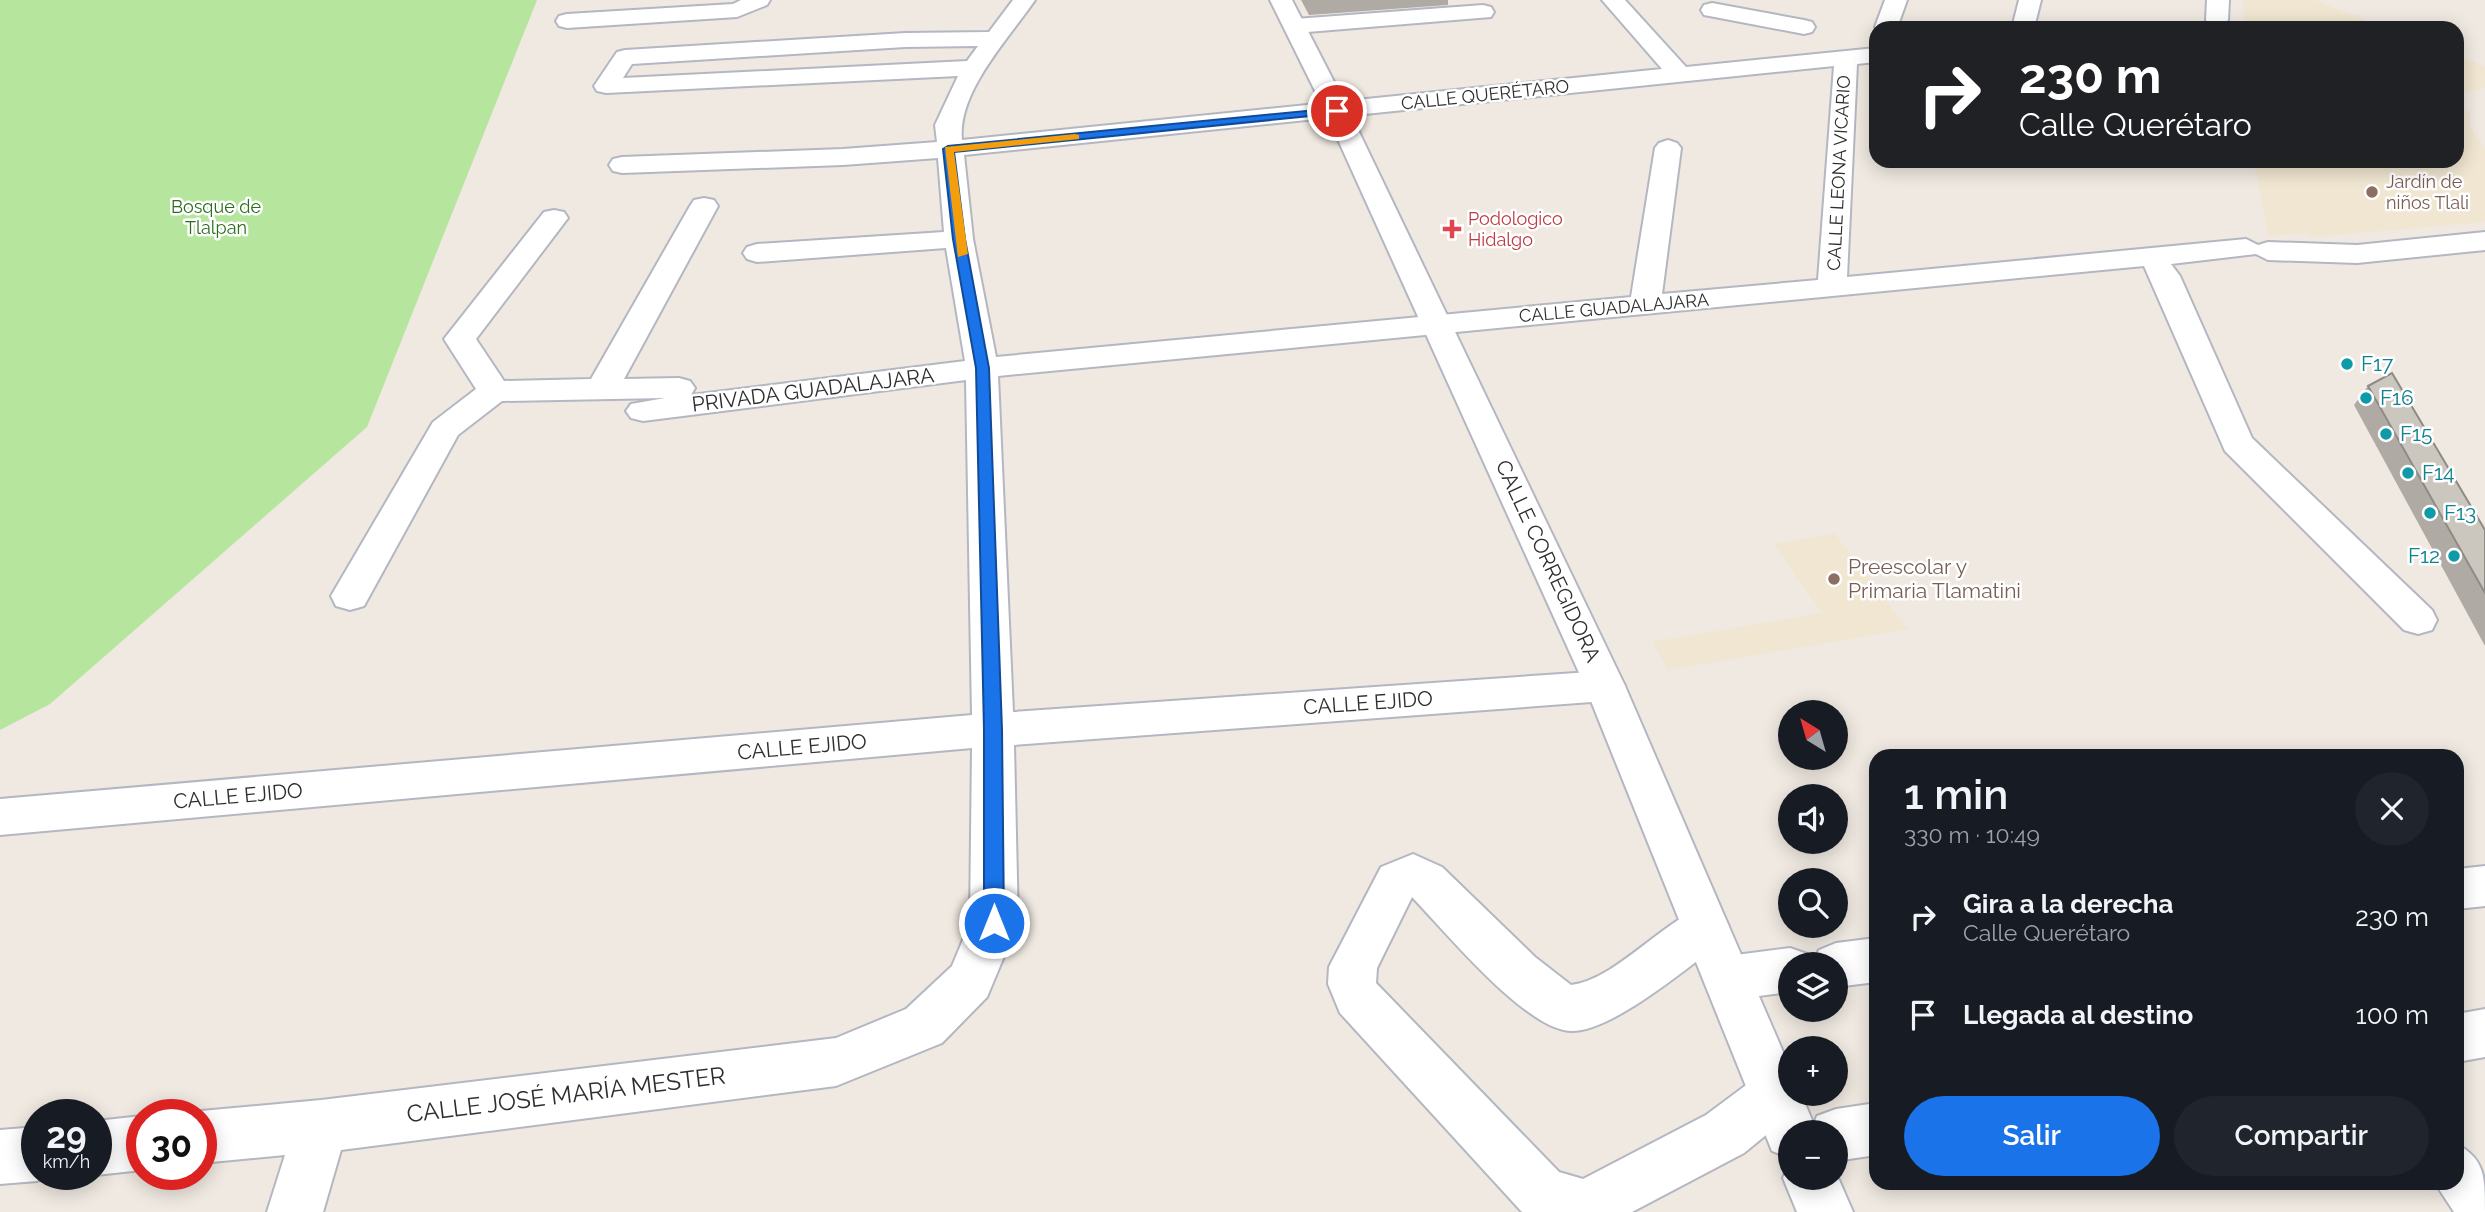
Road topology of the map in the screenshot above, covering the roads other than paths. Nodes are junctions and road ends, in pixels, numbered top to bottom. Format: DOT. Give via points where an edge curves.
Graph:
graph roads {
  1 [pos="759,0"];
  2 [pos="1024,0"];
  3 [pos="1613,0"];
  4 [pos="1896,0"];
  5 [pos="2030,0"];
  6 [pos="1712,10"];
  7 [pos="1483,12"];
  8 [pos="1288,13"];
  9 [pos="1888,21"];
  10 [pos="2026,21"];
  11 [pos="567,22"];
  12 [pos="993,39"];
  13 [pos="1869,56"];
  14 [pos="1846,58"];
  15 [pos="1785,64"];
  16 [pos="974,68"];
  17 [pos="1680,75"];
  18 [pos="1337,111"];
  19 [pos="1668,148"];
  20 [pos="948,149"];
  21 [pos="622,165"];
  22 [pos="704,206"];
  23 [pos="554,218"];
  24 [pos="959,239"];
  25 [pos="2485,241"];
  26 [pos="757,253"];
  27 [pos="2152,257"];
  28 [pos="1832,288"];
  29 [pos="1645,305"];
  30 [pos="1438,325"];
  31 [pos="982,368"];
  32 [pos="602,389"];
  33 [pos="494,391"];
  34 [pos="714,402"];
  35 [pos="643,411"];
  36 [pos="350,596"];
  37 [pos="2418,620"];
  38 [pos="1605,685"];
  39 [pos="993,730"];
  40 [pos="0,817"];
  41 [pos="2485,886"];
  42 [pos="2464,888"];
  43 [pos="1705,926"];
  44 [pos="1869,961"];
  45 [pos="1848,964"];
  46 [pos="1778,972"];
  47 [pos="1728,978"];
  48 [pos="2485,1033"];
  49 [pos="2464,1037"];
  50 [pos="1783,1114"];
  51 [pos="321,1126"];
  52 [pos="1869,1130"];
  53 [pos="1848,1133"];
  54 [pos="217,1136"];
  55 [pos="21,1155"];
  56 [pos="0,1157"];
  57 [pos="2464,1180"];
  58 [pos="1815,1190"];
  59 [pos="2485,1209"];
  60 [pos="295,1212"];
  61 [pos="1825,1212"];
  1 -- 11 [label="street" via="737,10"];
  2 -- 12 [label="street"];
  3 -- 17 [label="street"];
  4 -- 9 [label="street"];
  5 -- 10 [label="street"];
  6 -- 15 [label="street" via="1809,18"];
  7 -- 8 [label="street"];
  8 -- 18 [label="street, CALLE CORREGIDORA"];
  12 -- 16 [label="street"];
  12 -- 16 [label="street" via="625,57 606,86"];
  13 -- 14 [label="street, CALLE QUERÉTARO"];
  14 -- 15 [label="street, CALLE QUERÉTARO"];
  14 -- 28 [label="street, CALLE LEONA VICARIO"];
  15 -- 17 [label="street, CALLE QUERÉTARO"];
  16 -- 20 [label="street" via="948,125"];
  17 -- 18 [label="street, CALLE QUERÉTARO"];
  18 -- 20 [label="street, CALLE QUERÉTARO"];
  18 -- 30 [label="street, CALLE CORREGIDORA"];
  19 -- 29 [label="street"];
  20 -- 21 [label="street, CALLE QUERÉTARO"];
  20 -- 24 [label="street"];
  22 -- 32 [label="street"];
  23 -- 33 [label="street" via="460,339"];
  24 -- 26 [label="street"];
  24 -- 31 [label="street"];
  25 -- 27 [label="street, CALLE GUADALAJARA" via="2357,254 2257,249"];
  27 -- 28 [label="street, CALLE GUADALAJARA"];
  27 -- 37 [label="street" via="2165,276 2237,443"];
  28 -- 29 [label="street, CALLE GUADALAJARA"];
  29 -- 30 [label="street, CALLE GUADALAJARA"];
  30 -- 31 [label="street, CALLE GUADALAJARA"];
  30 -- 38 [label="street, CALLE CORREGIDORA"];
  31 -- 34 [label="street, PRIVADA GUADALAJARA"];
  31 -- 39 [label="street"];
  32 -- 33 [label="street"];
  32 -- 34 [label="street" via="700,388"];
  33 -- 36 [label="street" via="445,429"];
  34 -- 35 [label="street, PRIVADA GUADALAJARA"];
  38 -- 39 [label="street, CALLE EJIDO"];
  38 -- 43 [label="street, CALLE CORREGIDORA"];
  39 -- 40 [label="street, CALLE EJIDO"];
  39 -- 51 [label="street, CALLE JOSÉ MARÍA MESTER" via="994,923 971,981 924,1026 836,1062"];
  41 -- 42 [label="street"];
  43 -- 47 [label="street, CALLE CORREGIDORA"];
  43 -- 50 [label="street" via="1599,1001 1569,1009 1543,997 1426,881 1413,874 1397,881 1353,967 1352,984 1357,998 1543,1195 1585,1207 1725,1134"];
  44 -- 45 [label="street"];
  46 -- 47 [label="street"];
  47 -- 50 [label="street, CALLE CORREGIDORA"];
  48 -- 49 [label="street"];
  51 -- 54 [label="street, CALLE JOSÉ MARÍA MESTER"];
  51 -- 60 [label="street"];
  52 -- 53 [label="street"];
  55 -- 56 [label="street"];
  57 -- 59 [label="street"];
  58 -- 61 [label="street"];
}
